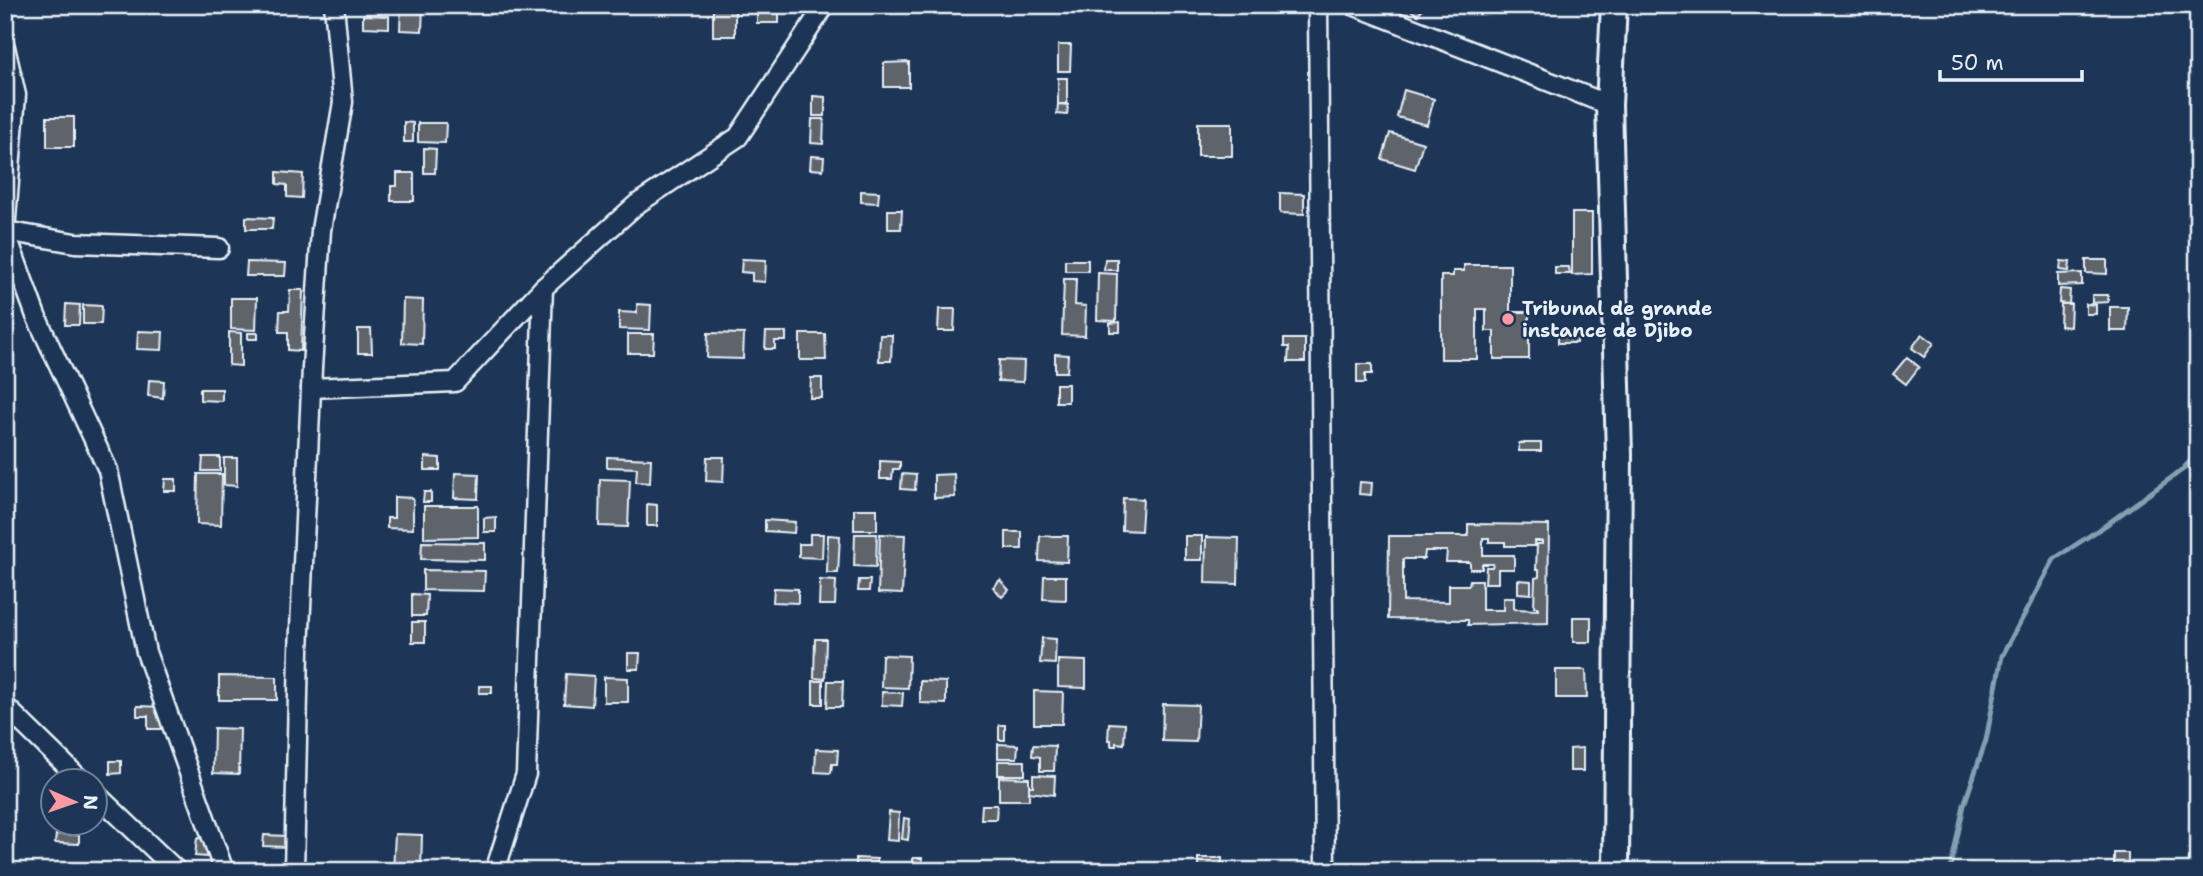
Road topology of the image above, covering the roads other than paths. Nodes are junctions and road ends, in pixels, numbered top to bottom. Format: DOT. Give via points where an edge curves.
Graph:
graph roads {
  1 [pos="334,5"];
  2 [pos="824,5"];
  3 [pos="1318,5"];
  4 [pos="1353,5"];
  5 [pos="1614,5"];
  6 [pos="5,47"];
  7 [pos="1609,105"];
  8 [pos="5,231"];
  9 [pos="219,248"];
  10 [pos="542,288"];
  11 [pos="311,388"];
  12 [pos="5,706"];
  13 [pos="69,768"];
  14 [pos="108,805"];
  15 [pos="177,871"];
  16 [pos="224,871"];
  17 [pos="294,871"];
  18 [pos="495,871"];
  19 [pos="1325,871"];
  20 [pos="1616,871"];
  1 -- 11 [label="street" via="343,102 321,230"];
  2 -- 10 [label="street" via="738,137 637,204"];
  3 -- 19 [label="street"];
  4 -- 7 [label="street"];
  5 -- 7 [label="main road"];
  6 -- 8 [label="street" via="16,95"];
  7 -- 20 [label="main road" via="1619,454"];
  8 -- 9 [label="street" via="75,243"];
  8 -- 16 [label="street" via="36,316 108,470 146,652"];
  10 -- 11 [label="street" via="454,382"];
  10 -- 18 [label="street" via="526,774"];
  11 -- 17 [label="street"];
  12 -- 13 [label="street"];
  14 -- 15 [label="street"];
}
